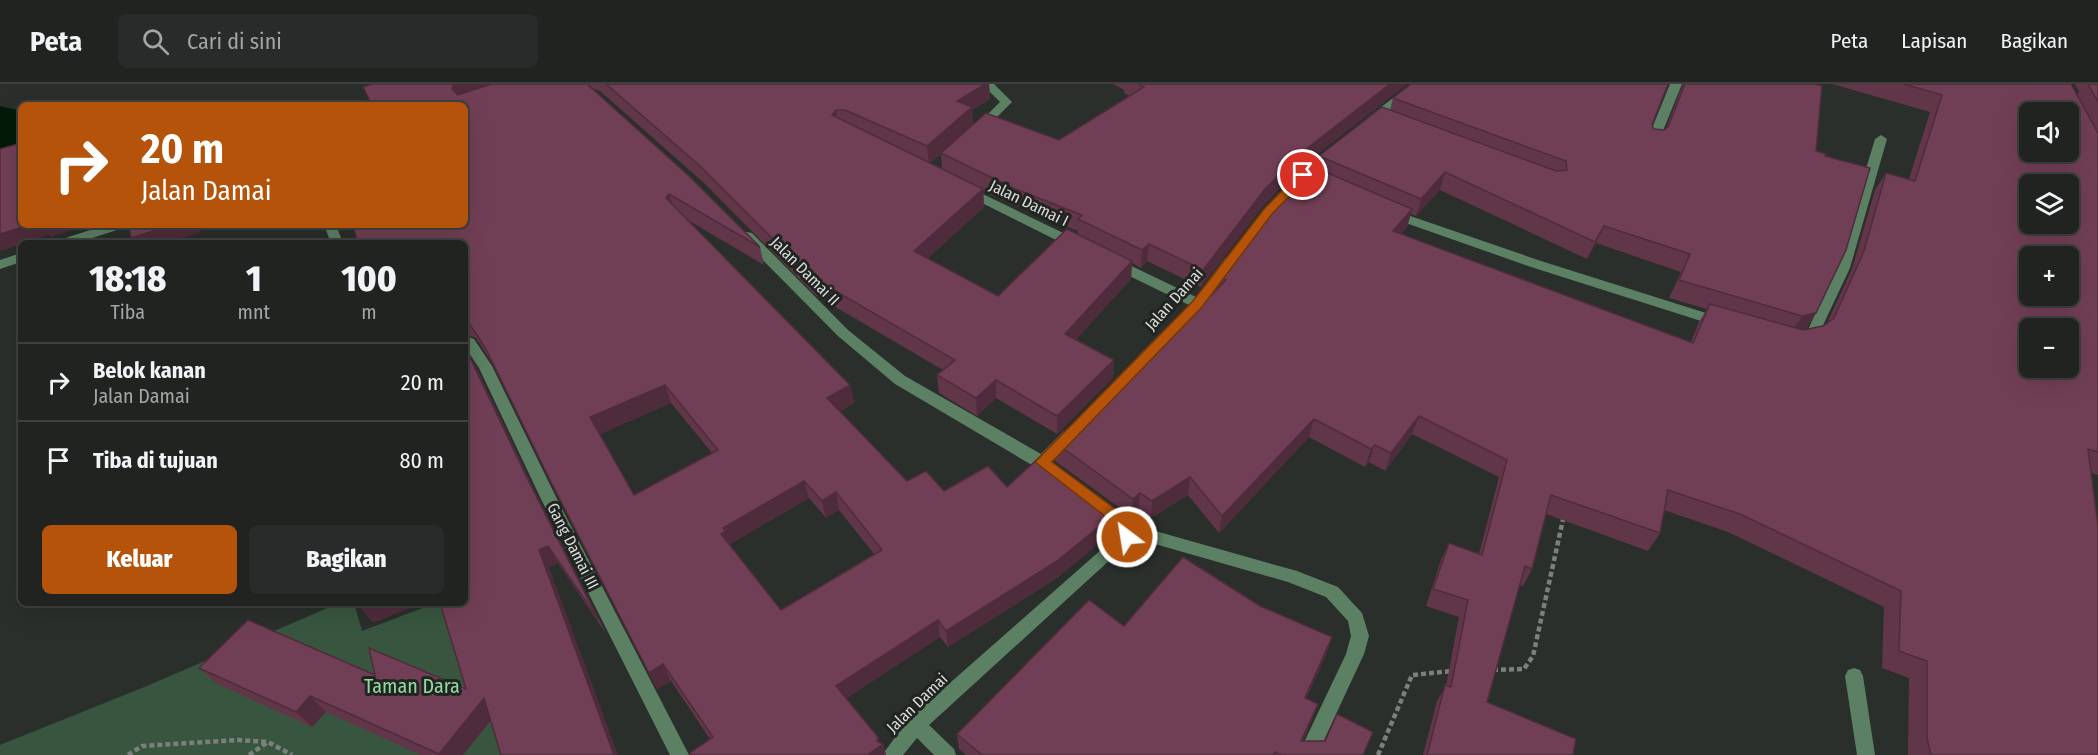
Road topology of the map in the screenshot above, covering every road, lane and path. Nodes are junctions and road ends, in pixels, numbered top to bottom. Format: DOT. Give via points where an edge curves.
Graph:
graph roads {
  1 [pos="988,84"];
  2 [pos="1418,84"];
  3 [pos="1676,84"];
  4 [pos="1360,129"];
  5 [pos="972,135"];
  6 [pos="1881,139"];
  7 [pos="1652,143"];
  8 [pos="951,183"];
  9 [pos="1376,206"];
  10 [pos="737,226"];
  11 [pos="110,228"];
  12 [pos="73,240"];
  13 [pos="1239,249"];
  14 [pos="18,258"];
  15 [pos="0,265"];
  16 [pos="1198,304"];
  17 [pos="1736,326"];
  18 [pos="1790,341"];
  19 [pos="468,342"];
  20 [pos="1132,371"];
  21 [pos="1083,421"];
  22 [pos="1042,462"];
  23 [pos="1070,482"];
  24 [pos="1088,496"];
  25 [pos="1565,510"];
  26 [pos="1128,530"];
  27 [pos="1490,670"];
  28 [pos="1456,671"];
  29 [pos="1854,676"];
  30 [pos="916,725"];
  31 [pos="267,742"];
  32 [pos="128,755"];
  33 [pos="249,755"];
  34 [pos="292,755"];
  35 [pos="680,755"];
  36 [pos="891,755"];
  37 [pos="947,755"];
  38 [pos="1308,755"];
  39 [pos="1378,755"];
  40 [pos="1866,755"];
  1 -- 5 [label="street" via="1006,102"];
  2 -- 4 [label="street" via="1381,119"];
  3 -- 7 [label="street"];
  6 -- 18 [label="street" via="1843,268 1812,334"];
  8 -- 16 [label="street, Jalan Damai I"];
  9 -- 17 [label="street" via="1417,224"];
  10 -- 22 [label="street, Jalan Damai II" via="843,333 900,380"];
  11 -- 12 [label="street"];
  13 -- 16 [label="street, Jalan Damai"];
  14 -- 15 [label="street"];
  16 -- 20 [label="street, Jalan Damai"];
  19 -- 35 [label="street, Gang Damai III" via="485,366"];
  21 -- 22 [label="street"];
  22 -- 23 [label="street"];
  24 -- 26 [label="street"];
  25 -- 27 [label="path" via="1533,657 1524,669"];
  26 -- 30 [label="street, Jalan Damai" via="1127,537"];
  26 -- 38 [label="street" via="1291,576 1332,592 1356,618 1360,636 1355,654"];
  28 -- 39 [label="path" via="1412,675"];
  29 -- 40 [label="street"];
  30 -- 36 [label="street, Jalan Damai"];
  30 -- 37 [label="street"];
  31 -- 32 [label="path" via="142,746"];
  31 -- 33 [label="path"];
  31 -- 34 [label="path"];
}
